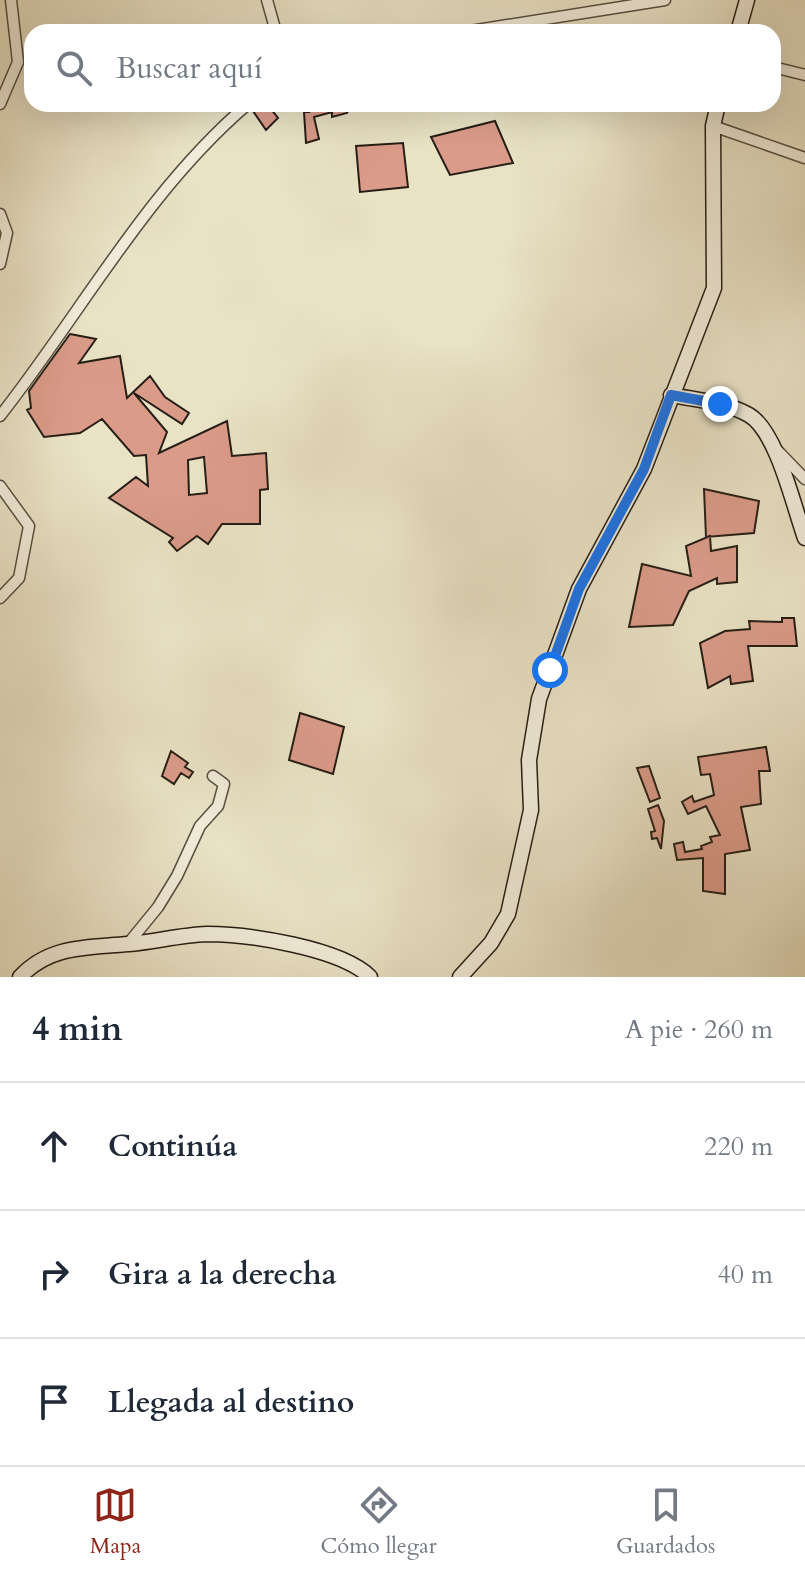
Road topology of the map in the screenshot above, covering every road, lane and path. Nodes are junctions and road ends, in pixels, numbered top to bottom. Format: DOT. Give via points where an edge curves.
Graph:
graph roads {
  1 [pos="11,0"];
  2 [pos="267,0"];
  3 [pos="665,0"];
  4 [pos="747,0"];
  5 [pos="274,24"];
  6 [pos="514,24"];
  7 [pos="740,24"];
  8 [pos="781,69"];
  9 [pos="805,75"];
  10 [pos="0,104"];
  11 [pos="239,112"];
  12 [pos="716,112"];
  13 [pos="713,126"];
  14 [pos="805,158"];
  15 [pos="0,214"];
  16 [pos="0,264"];
  17 [pos="671,395"];
  18 [pos="0,416"];
  19 [pos="772,445"];
  20 [pos="805,479"];
  21 [pos="0,486"];
  22 [pos="805,538"];
  23 [pos="0,598"];
  24 [pos="213,776"];
  25 [pos="127,945"];
  26 [pos="20,977"];
  27 [pos="370,977"];
  28 [pos="460,977"];
  1 -- 10 [label="street" via="18,62"];
  2 -- 5 [label="street"];
  3 -- 6 [label="street"];
  4 -- 7 [label="street"];
  8 -- 9 [label="street"];
  11 -- 18 [label="street" via="155,203"];
  12 -- 13 [label="street"];
  13 -- 14 [label="street"];
  13 -- 17 [label="street" via="714,288"];
  15 -- 16 [label="street" via="7,233"];
  17 -- 19 [label="street" via="720,404 752,417"];
  17 -- 28 [label="street" via="644,469 579,589 539,699 529,760 531,810 508,914 491,943"];
  19 -- 20 [label="street"];
  19 -- 22 [label="street"];
  21 -- 23 [label="street" via="29,526 19,578"];
  24 -- 25 [label="street" via="224,784 218,806 200,826 158,907"];
  25 -- 26 [label="street" via="77,946 44,958"];
  25 -- 27 [label="street" via="208,934 231,937 331,953 357,964"];
}
